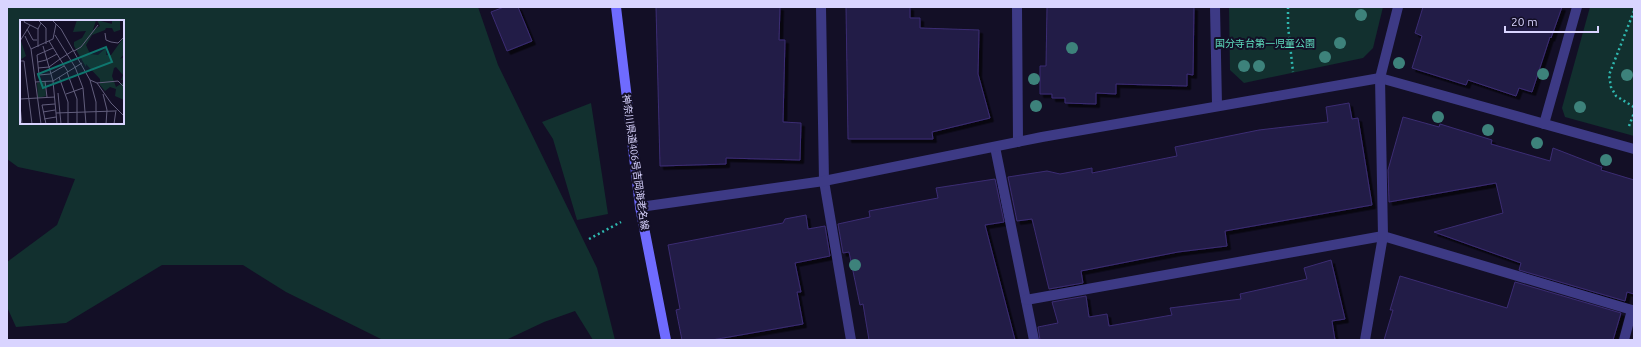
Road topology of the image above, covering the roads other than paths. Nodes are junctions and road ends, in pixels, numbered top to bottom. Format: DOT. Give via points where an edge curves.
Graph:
graph roads {
  1 [pos="616,7"];
  2 [pos="821,7"];
  3 [pos="1017,7"];
  4 [pos="1216,7"];
  5 [pos="1398,7"];
  6 [pos="1577,7"];
  7 [pos="1380,78"];
  8 [pos="1217,105"];
  9 [pos="1544,124"];
  10 [pos="1018,142"];
  11 [pos="995,147"];
  12 [pos="1634,149"];
  13 [pos="824,181"];
  14 [pos="640,207"];
  15 [pos="1383,236"];
  16 [pos="1026,300"];
  17 [pos="666,340"];
  18 [pos="851,340"];
  19 [pos="1034,340"];
  20 [pos="1365,340"];
  21 [pos="1624,340"];
  1 -- 14 [label="main road, 神奈川県道406号吉岡海老名線"];
  2 -- 13 [label="street"];
  3 -- 10 [label="street"];
  4 -- 8 [label="street"];
  5 -- 7 [label="street"];
  6 -- 9 [label="street"];
  7 -- 8 [label="street"];
  7 -- 9 [label="street"];
  7 -- 15 [label="street"];
  8 -- 10 [label="street"];
  9 -- 12 [label="street"];
  10 -- 11 [label="street"];
  11 -- 13 [label="street"];
  11 -- 16 [label="street"];
  13 -- 14 [label="street"];
  13 -- 18 [label="street"];
  14 -- 17 [label="main road, 神奈川県道406号吉岡海老名線"];
  15 -- 16 [label="street"];
  15 -- 20 [label="street"];
  15 -- 21 [label="street" via="1632,310"];
  16 -- 19 [label="street"];
}
